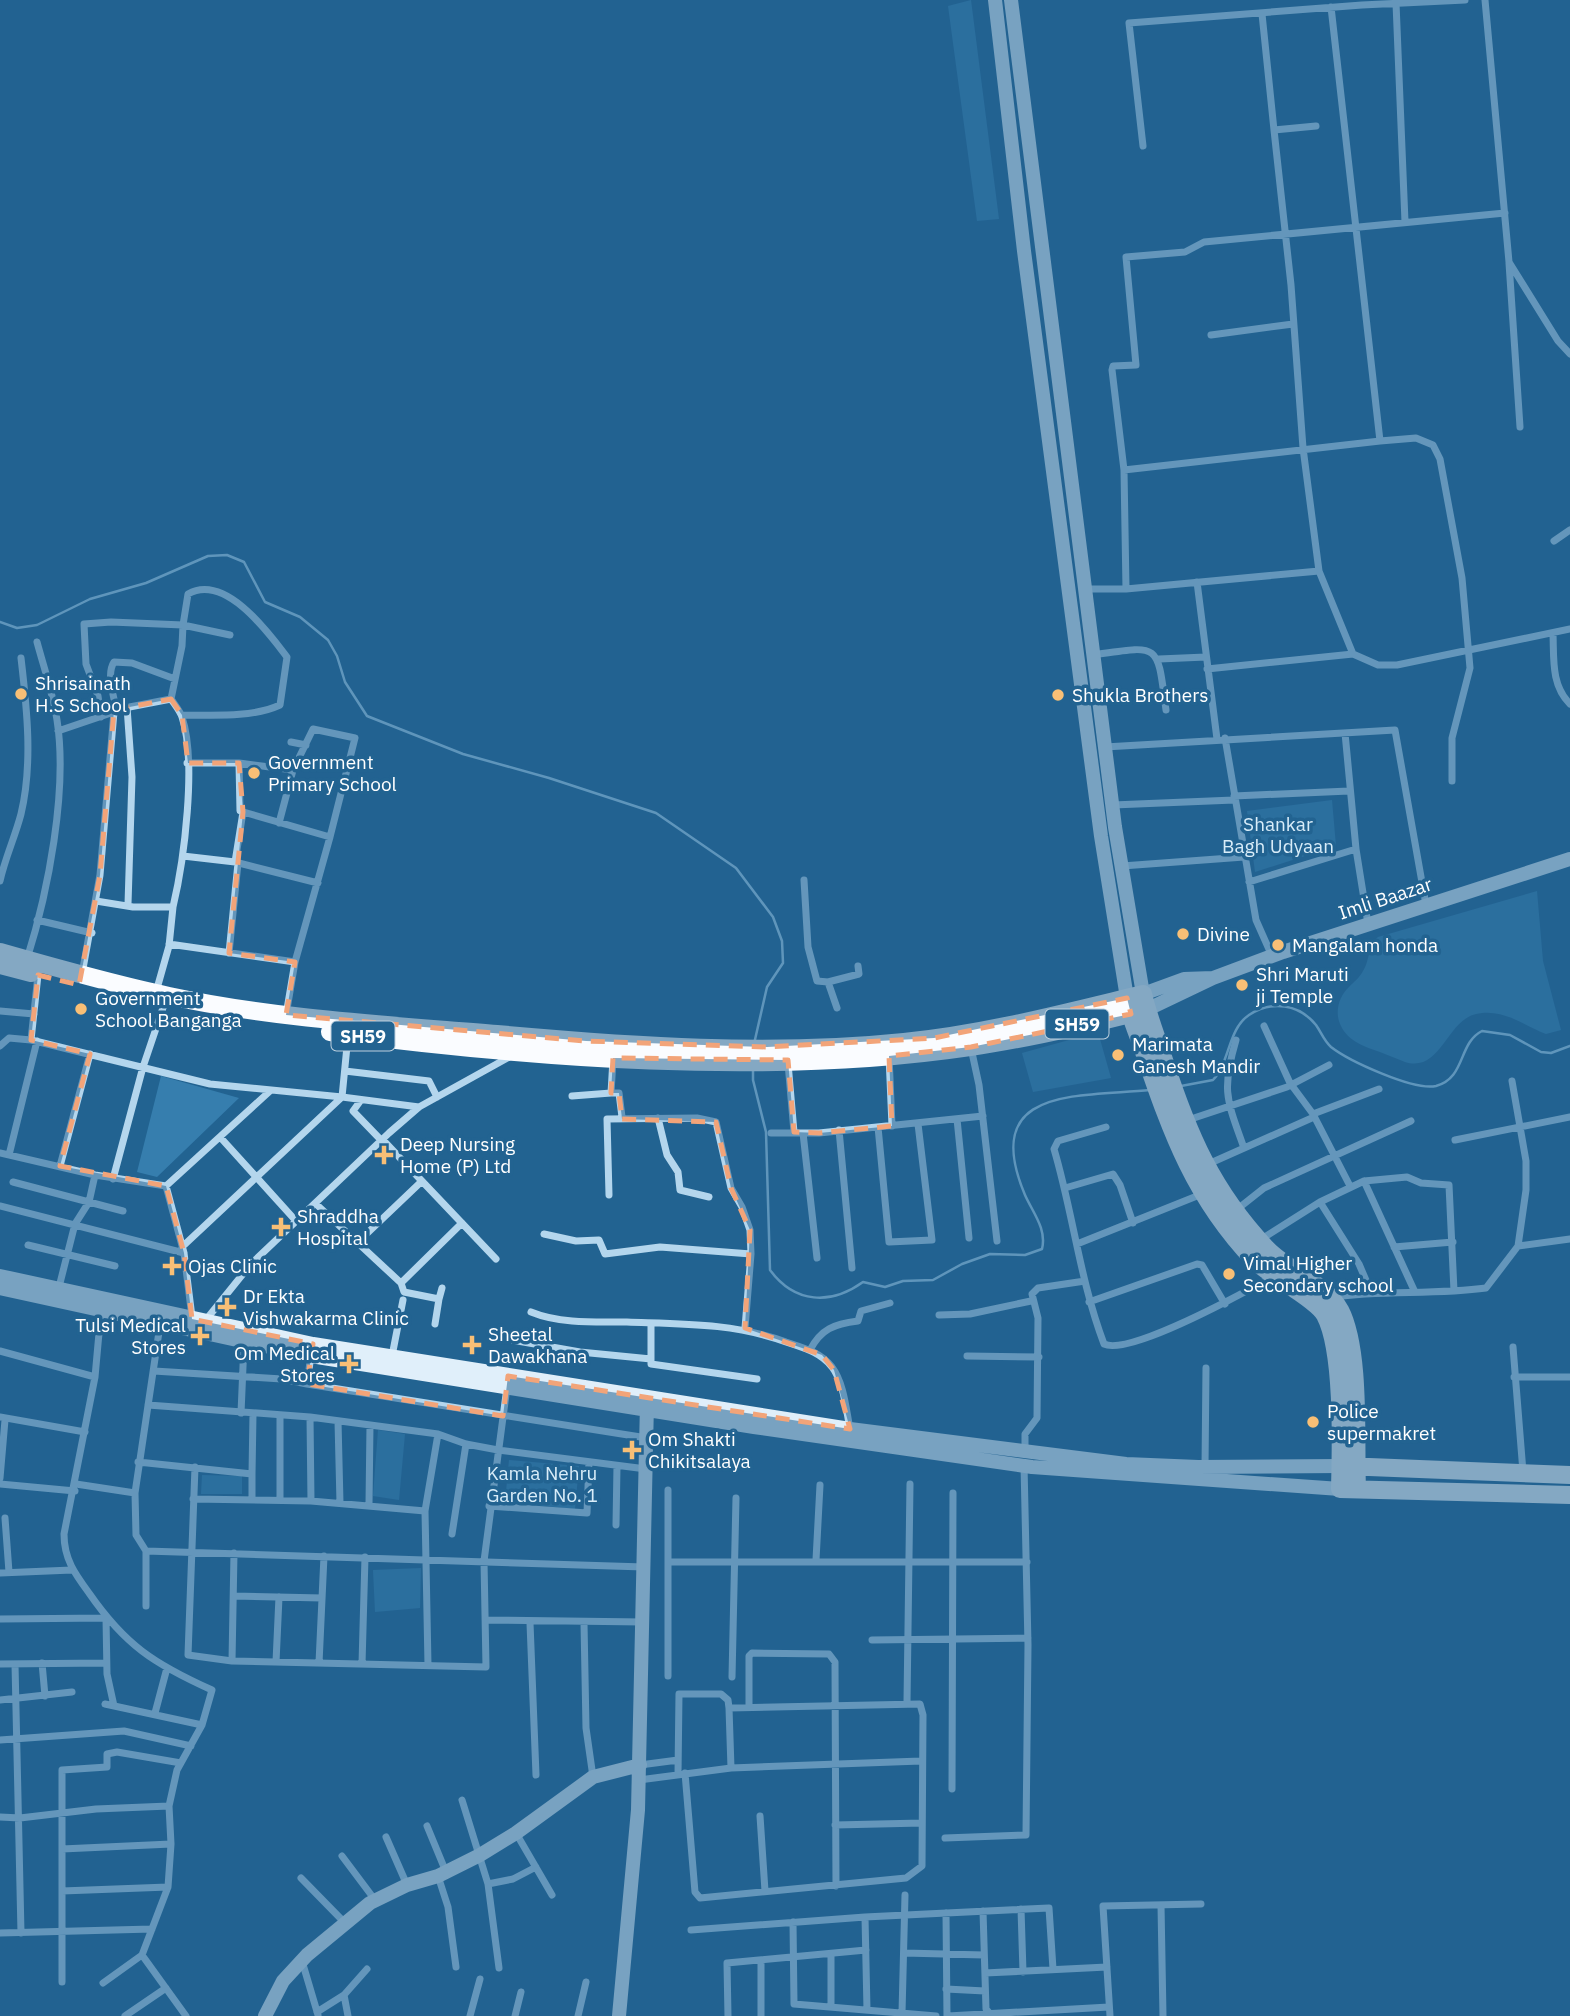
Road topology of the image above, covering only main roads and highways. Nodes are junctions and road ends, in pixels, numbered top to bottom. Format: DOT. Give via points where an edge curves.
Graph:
graph roads {
  1 [pos="995,0"];
  2 [pos="1011,0"];
  3 [pos="1570,859"];
  4 [pos="0,952"];
  5 [pos="0,965"];
  6 [pos="162,998"];
  7 [pos="1137,1004"];
  8 [pos="729,1054"];
  9 [pos="765,1054"];
  10 [pos="1165,1093"];
  11 [pos="0,1276"];
  12 [pos="0,1288"];
  13 [pos="58,1295"];
  14 [pos="197,1324"];
  15 [pos="312,1350"];
  16 [pos="456,1374"];
  17 [pos="647,1404"];
  18 [pos="1025,1458"];
  19 [pos="1348,1466"];
  20 [pos="1570,1475"];
  21 [pos="1348,1489"];
  22 [pos="1570,1495"];
  23 [pos="640,1772"];
  24 [pos="267,2015"];
  25 [pos="619,2016"];
  1 -- 7 [label="main road" via="1099,825"];
  2 -- 7 [label="main road"];
  3 -- 7 [label="main road, Imli Baazar" via="1213,978 1184,979"];
  4 -- 6 [label="main road, SH59"];
  5 -- 6 [label="main road, SH59"];
  6 -- 8 [label="main road, SH59" via="286,1015"];
  6 -- 8 [label="main road, SH59" via="348,1034 613,1058"];
  7 -- 9 [label="main road, SH59" via="934,1038"];
  7 -- 9 [label="main road, SH59" via="971,1047 788,1060"];
  7 -- 10 [label="main road"];
  8 -- 9 [label="main road, SH59"];
  10 -- 19 [label="main road" via="1202,1194 1221,1222 1272,1276 1324,1312 1336,1360"];
  10 -- 19 [label="main road" via="1234,1211 1260,1241 1330,1297 1345,1324 1352,1362"];
  11 -- 13 [label="main road"];
  12 -- 13 [label="main road"];
  13 -- 14 [label="main road"];
  13 -- 14 [label="main road" via="160,1325"];
  14 -- 15 [label="main road"];
  14 -- 15 [label="main road" via="244,1343"];
  15 -- 16 [label="main road"];
  15 -- 16 [label="main road" via="392,1356"];
  16 -- 17 [label="main road"];
  17 -- 18 [label="main road"];
  17 -- 23 [label="main road"];
  18 -- 19 [label="main road" via="1205,1467"];
  18 -- 21 [label="main road"];
  19 -- 20 [label="main road"];
  19 -- 21 [label="main road"];
  21 -- 22 [label="main road"];
  23 -- 24 [label="main road" via="593,1777 480,1855 375,1900 283,1981"];
  23 -- 25 [label="main road"];
}
